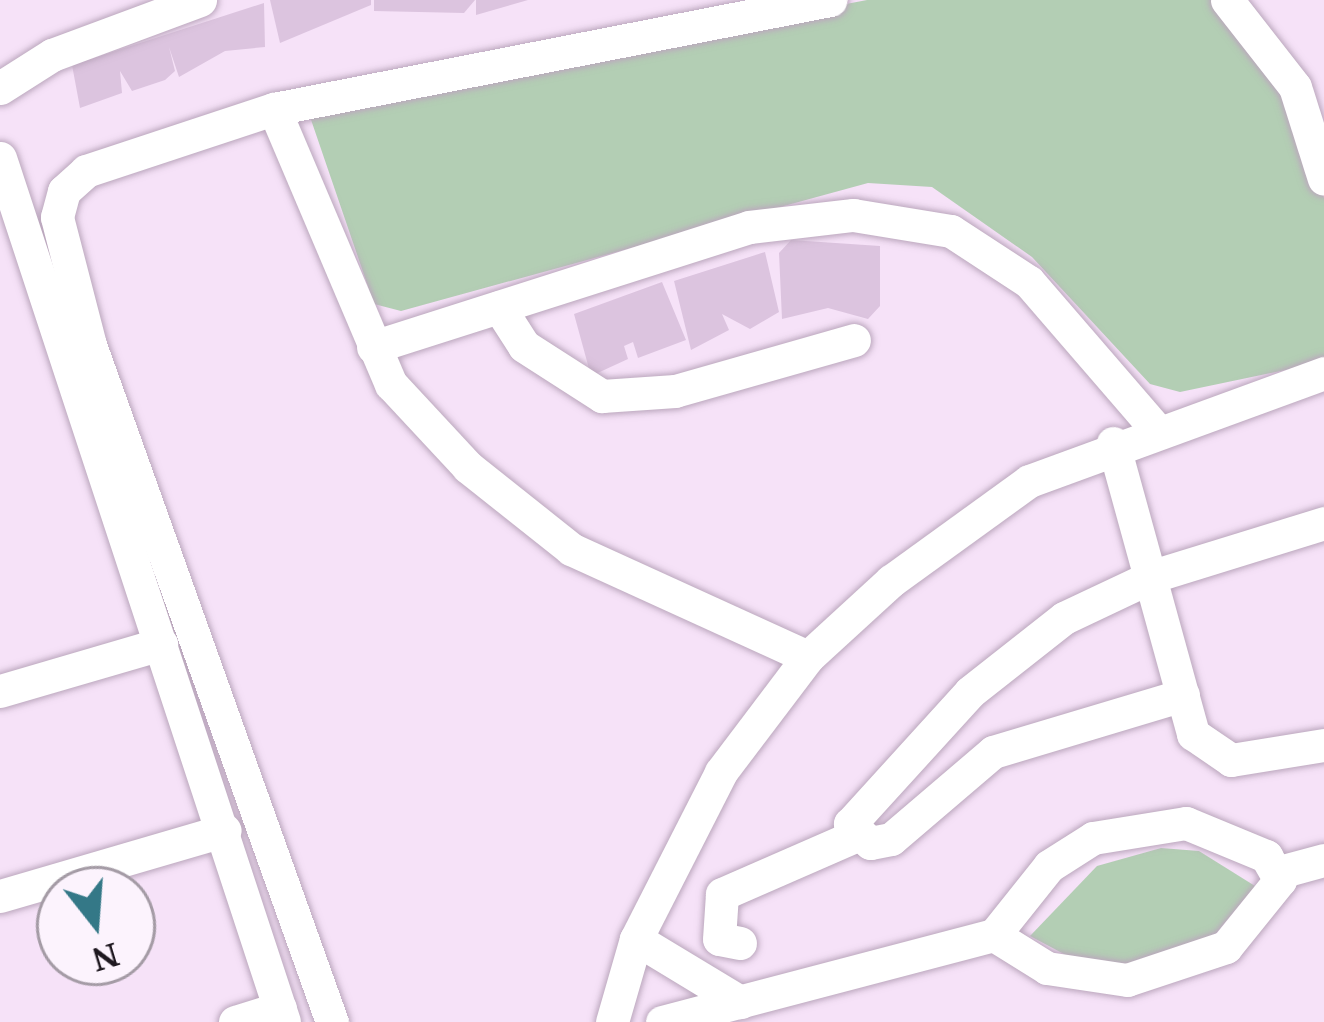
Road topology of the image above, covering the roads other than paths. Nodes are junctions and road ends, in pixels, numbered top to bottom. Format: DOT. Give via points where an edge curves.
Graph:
graph roads {
  1 [pos="200,0"];
  2 [pos="830,0"];
  3 [pos="1227,0"];
  4 [pos="144,10"];
  5 [pos="0,88"];
  6 [pos="274,109"];
  7 [pos="0,158"];
  8 [pos="1324,178"];
  9 [pos="499,307"];
  10 [pos="854,340"];
  11 [pos="373,347"];
  12 [pos="1324,374"];
  13 [pos="1154,428"];
  14 [pos="1113,443"];
  15 [pos="1324,523"];
  16 [pos="1153,576"];
  17 [pos="161,644"];
  18 [pos="808,657"];
  19 [pos="0,691"];
  20 [pos="1183,695"];
  21 [pos="1324,745"];
  22 [pos="225,830"];
  23 [pos="855,836"];
  24 [pos="1324,860"];
  25 [pos="1276,873"];
  26 [pos="0,896"];
  27 [pos="994,935"];
  28 [pos="637,940"];
  29 [pos="740,944"];
  30 [pos="740,1002"];
  31 [pos="282,1015"];
  32 [pos="235,1022"];
  33 [pos="332,1022"];
  34 [pos="612,1022"];
  35 [pos="662,1022"];
  1 -- 4 [label="street"];
  2 -- 6 [label="street"];
  3 -- 8 [label="street" via="1295,87"];
  4 -- 5 [label="street"];
  6 -- 11 [label="street"];
  6 -- 33 [label="street" via="86,171 57,217 91,345"];
  7 -- 17 [label="street"];
  9 -- 10 [label="street" via="553,370 602,396 675,391"];
  9 -- 11 [label="street"];
  9 -- 13 [label="street" via="749,227 854,215 952,231 1029,282"];
  11 -- 18 [label="street" via="391,384 468,467 572,548"];
  12 -- 13 [label="street"];
  13 -- 14 [label="street"];
  14 -- 16 [label="street"];
  14 -- 18 [label="street" via="1029,481"];
  15 -- 16 [label="street"];
  16 -- 20 [label="street"];
  16 -- 23 [label="street" via="1064,617 970,692 851,812"];
  17 -- 19 [label="street"];
  17 -- 22 [label="street"];
  18 -- 28 [label="street" via="721,772"];
  20 -- 21 [label="street" via="1207,752 1268,759"];
  20 -- 23 [label="street" via="1043,728 993,752 913,826 870,843"];
  22 -- 26 [label="street"];
  22 -- 31 [label="street"];
  23 -- 29 [label="street" via="722,894 719,939"];
  24 -- 25 [label="street"];
  25 -- 27 [label="street" via="1226,947 1127,980 1047,968"];
  25 -- 27 [label="street" via="1244,843 1186,823 1093,838 1049,866"];
  27 -- 30 [label="street"];
  28 -- 30 [label="street"];
  28 -- 34 [label="street"];
  30 -- 35 [label="street"];
  31 -- 32 [label="street"];
}
